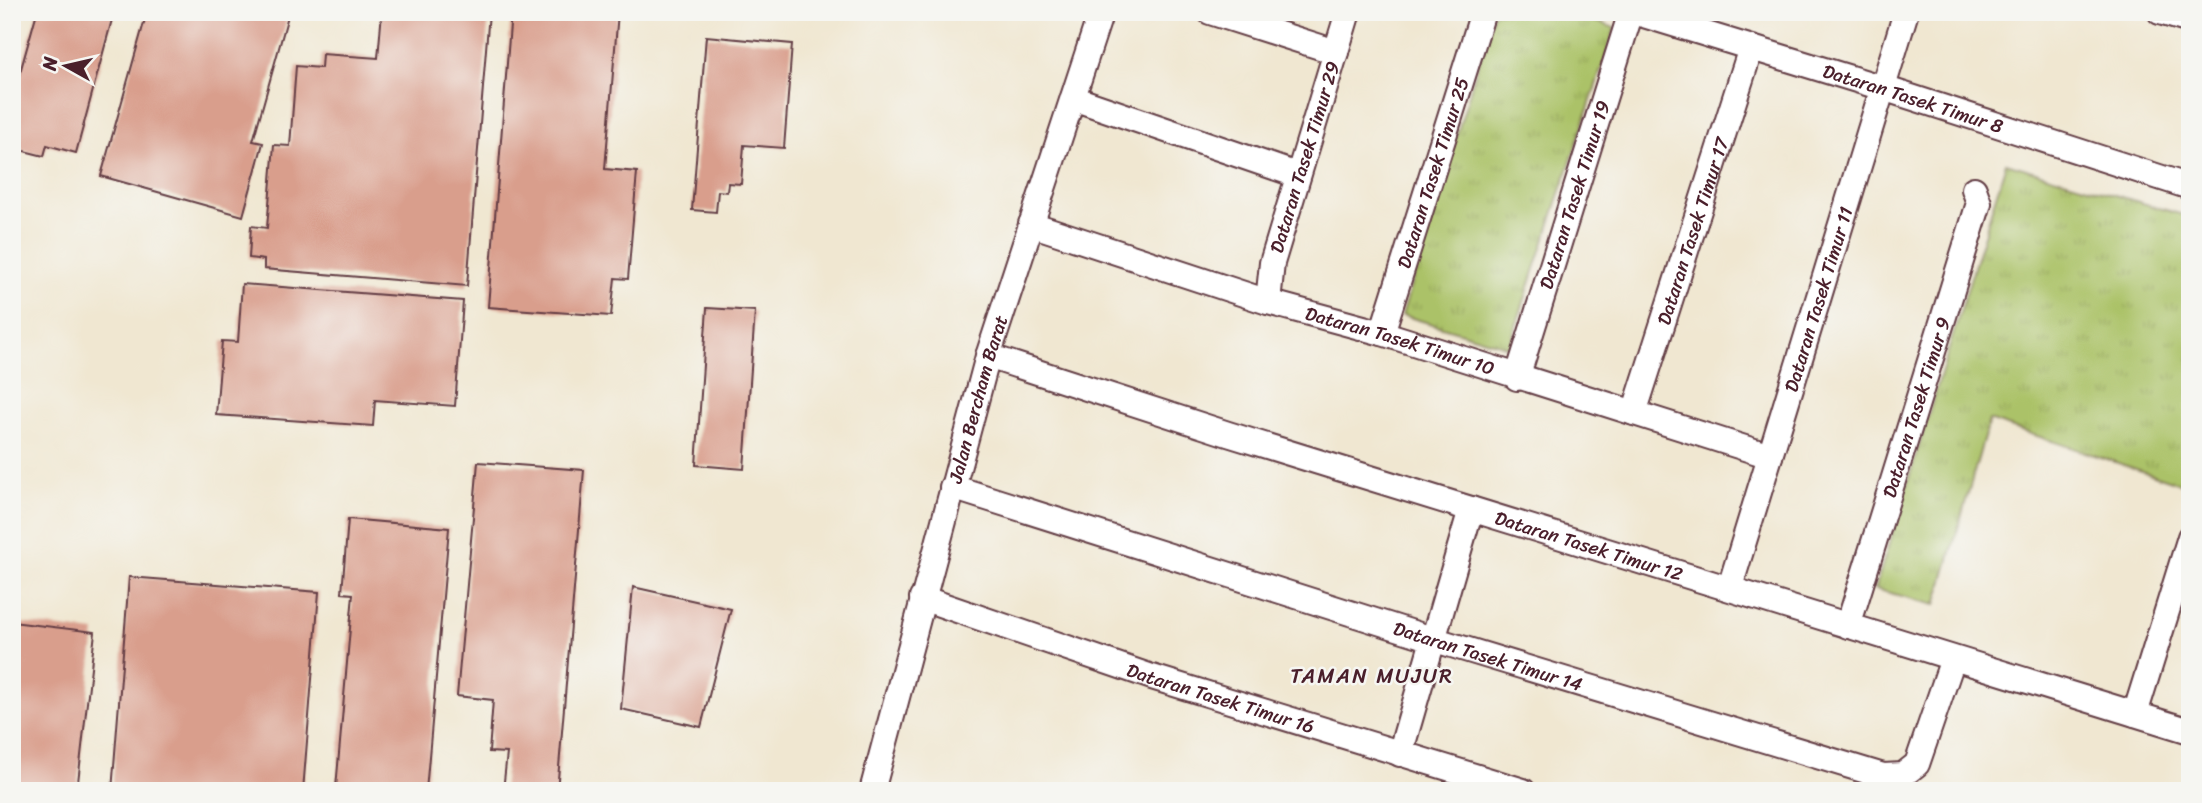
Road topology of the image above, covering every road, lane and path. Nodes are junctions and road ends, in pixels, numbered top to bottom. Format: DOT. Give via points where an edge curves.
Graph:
graph roads {
  1 [pos="1101,12"];
  2 [pos="1210,12"];
  3 [pos="1348,12"];
  4 [pos="1483,12"];
  5 [pos="1633,12"];
  6 [pos="1906,12"];
  7 [pos="2160,12"];
  8 [pos="2190,21"];
  9 [pos="1751,48"];
  10 [pos="1336,52"];
  11 [pos="1883,88"];
  12 [pos="1073,98"];
  13 [pos="1297,175"];
  14 [pos="2190,187"];
  15 [pos="1974,189"];
  16 [pos="1031,224"];
  17 [pos="1268,302"];
  18 [pos="1382,333"];
  19 [pos="988,356"];
  20 [pos="1517,377"];
  21 [pos="1634,414"];
  22 [pos="1770,456"];
  23 [pos="952,487"];
  24 [pos="1471,509"];
  25 [pos="2190,537"];
  26 [pos="1730,587"];
  27 [pos="922,598"];
  28 [pos="1848,626"];
  29 [pos="1432,639"];
  30 [pos="1953,659"];
  31 [pos="2135,714"];
  32 [pos="2190,731"];
  33 [pos="1399,754"];
  34 [pos="872,791"];
  35 [pos="1523,791"];
  1 -- 12 [label="street, Jalan Bercham Barat"];
  2 -- 10 [label="street"];
  3 -- 10 [label="street, Dataran Tasek Timur 29"];
  4 -- 18 [label="street, Dataran Tasek Timur 25"];
  5 -- 9 [label="street, Dataran Tasek Timur 8"];
  5 -- 20 [label="street, Dataran Tasek Timur 19"];
  6 -- 11 [label="street, Dataran Tasek Timur 11"];
  7 -- 8 [label="street"];
  9 -- 11 [label="street, Dataran Tasek Timur 8"];
  9 -- 21 [label="street, Dataran Tasek Timur 17"];
  10 -- 13 [label="street, Dataran Tasek Timur 29"];
  11 -- 14 [label="street, Dataran Tasek Timur 8"];
  11 -- 22 [label="street, Dataran Tasek Timur 11"];
  12 -- 13 [label="street"];
  12 -- 16 [label="street, Jalan Bercham Barat"];
  13 -- 17 [label="street, Dataran Tasek Timur 29" via="1272,263"];
  15 -- 28 [label="street, Dataran Tasek Timur 9" via="1979,202"];
  16 -- 17 [label="street, Dataran Tasek Timur 10"];
  16 -- 19 [label="street, Jalan Bercham Barat"];
  17 -- 18 [label="street, Dataran Tasek Timur 10"];
  18 -- 20 [label="street, Dataran Tasek Timur 10"];
  19 -- 23 [label="street, Jalan Bercham Barat"];
  19 -- 24 [label="street, Dataran Tasek Timur 12"];
  20 -- 21 [label="street, Dataran Tasek Timur 10"];
  21 -- 22 [label="street, Dataran Tasek Timur 10"];
  22 -- 26 [label="street, Dataran Tasek Timur 11"];
  23 -- 27 [label="street, Jalan Bercham Barat"];
  23 -- 29 [label="street, Dataran Tasek Timur 14"];
  24 -- 26 [label="street, Dataran Tasek Timur 12"];
  24 -- 29 [label="street"];
  25 -- 31 [label="street"];
  26 -- 28 [label="street, Dataran Tasek Timur 12"];
  27 -- 33 [label="street, Dataran Tasek Timur 16" via="1152,677"];
  27 -- 34 [label="street, Jalan Bercham Barat"];
  28 -- 30 [label="street, Dataran Tasek Timur 12"];
  29 -- 30 [label="street, Dataran Tasek Timur 14" via="1883,776 1903,775 1917,764"];
  29 -- 33 [label="street"];
  30 -- 31 [label="street, Dataran Tasek Timur 12"];
  31 -- 32 [label="street, Dataran Tasek Timur 12"];
  33 -- 35 [label="street, Dataran Tasek Timur 16"];
}
